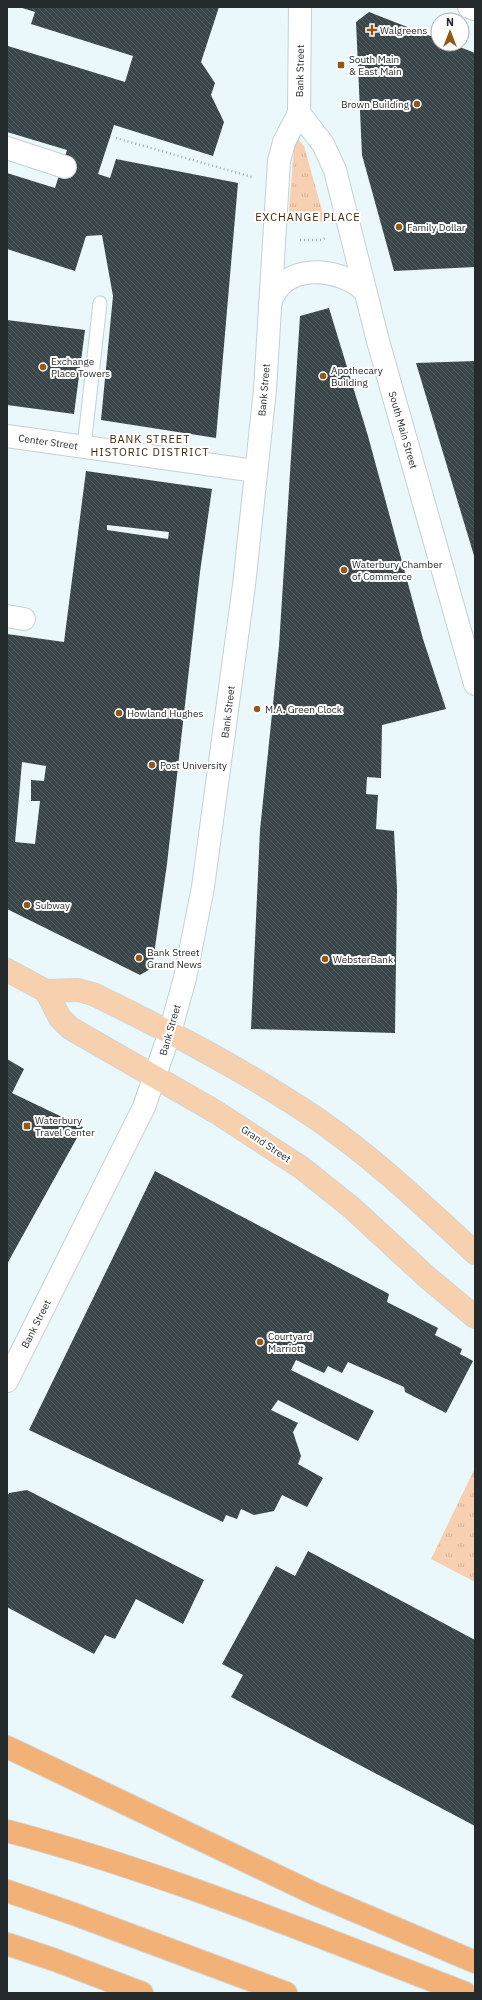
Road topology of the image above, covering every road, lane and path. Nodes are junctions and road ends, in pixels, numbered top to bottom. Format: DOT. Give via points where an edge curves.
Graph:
graph roads {
  1 [pos="300,7"];
  2 [pos="469,7"];
  3 [pos="475,9"];
  4 [pos="299,113"];
  5 [pos="116,138"];
  6 [pos="7,148"];
  7 [pos="65,167"];
  8 [pos="255,178"];
  9 [pos="330,235"];
  10 [pos="295,240"];
  11 [pos="365,291"];
  12 [pos="100,303"];
  13 [pos="270,308"];
  14 [pos="7,436"];
  15 [pos="84,447"];
  16 [pos="256,471"];
  17 [pos="475,684"];
  18 [pos="7,970"];
  19 [pos="46,991"];
  20 [pos="170,1032"];
  21 [pos="156,1077"];
  22 [pos="475,1253"];
  23 [pos="475,1318"];
  24 [pos="7,1381"];
  25 [pos="7,1747"];
  26 [pos="7,1831"];
  27 [pos="7,1891"];
  28 [pos="7,1944"];
  29 [pos="475,1962"];
  30 [pos="142,1993"];
  31 [pos="286,1993"];
  32 [pos="465,1993"];
  1 -- 4 [label="main road, Bank Street"];
  2 -- 3 [label="main road"];
  4 -- 11 [label="main road, South Main Street" via="324,144 335,170"];
  4 -- 13 [label="main road, Bank Street" via="284,142 279,161"];
  5 -- 8 [label="path"];
  6 -- 7 [label="main road"];
  9 -- 10 [label="path" via="321,240"];
  11 -- 13 [label="main road" via="358,284 337,274 304,274 280,286 273,296"];
  11 -- 17 [label="main road, South Main Street"];
  12 -- 15 [label="lane"];
  13 -- 16 [label="main road, Bank Street" via="265,390"];
  14 -- 15 [label="main road, Center Street"];
  15 -- 16 [label="main road, Center Street"];
  16 -- 20 [label="main road, Bank Street" via="230,696 203,887 188,964"];
  18 -- 19 [label="main road"];
  19 -- 20 [label="main road" via="78,990 93,994"];
  19 -- 21 [label="main road, Grand Street" via="60,1018 70,1028"];
  20 -- 21 [label="main road, Bank Street"];
  20 -- 22 [label="main road" via="232,1066 321,1122 390,1175"];
  21 -- 23 [label="main road, Grand Street" via="216,1112 307,1172 352,1208"];
  21 -- 24 [label="main road, Bank Street" via="144,1107"];
  25 -- 29 [label="highway" via="315,1894"];
  26 -- 32 [label="highway" via="185,1886"];
  27 -- 31 [label="highway"];
  28 -- 30 [label="highway"];
}
